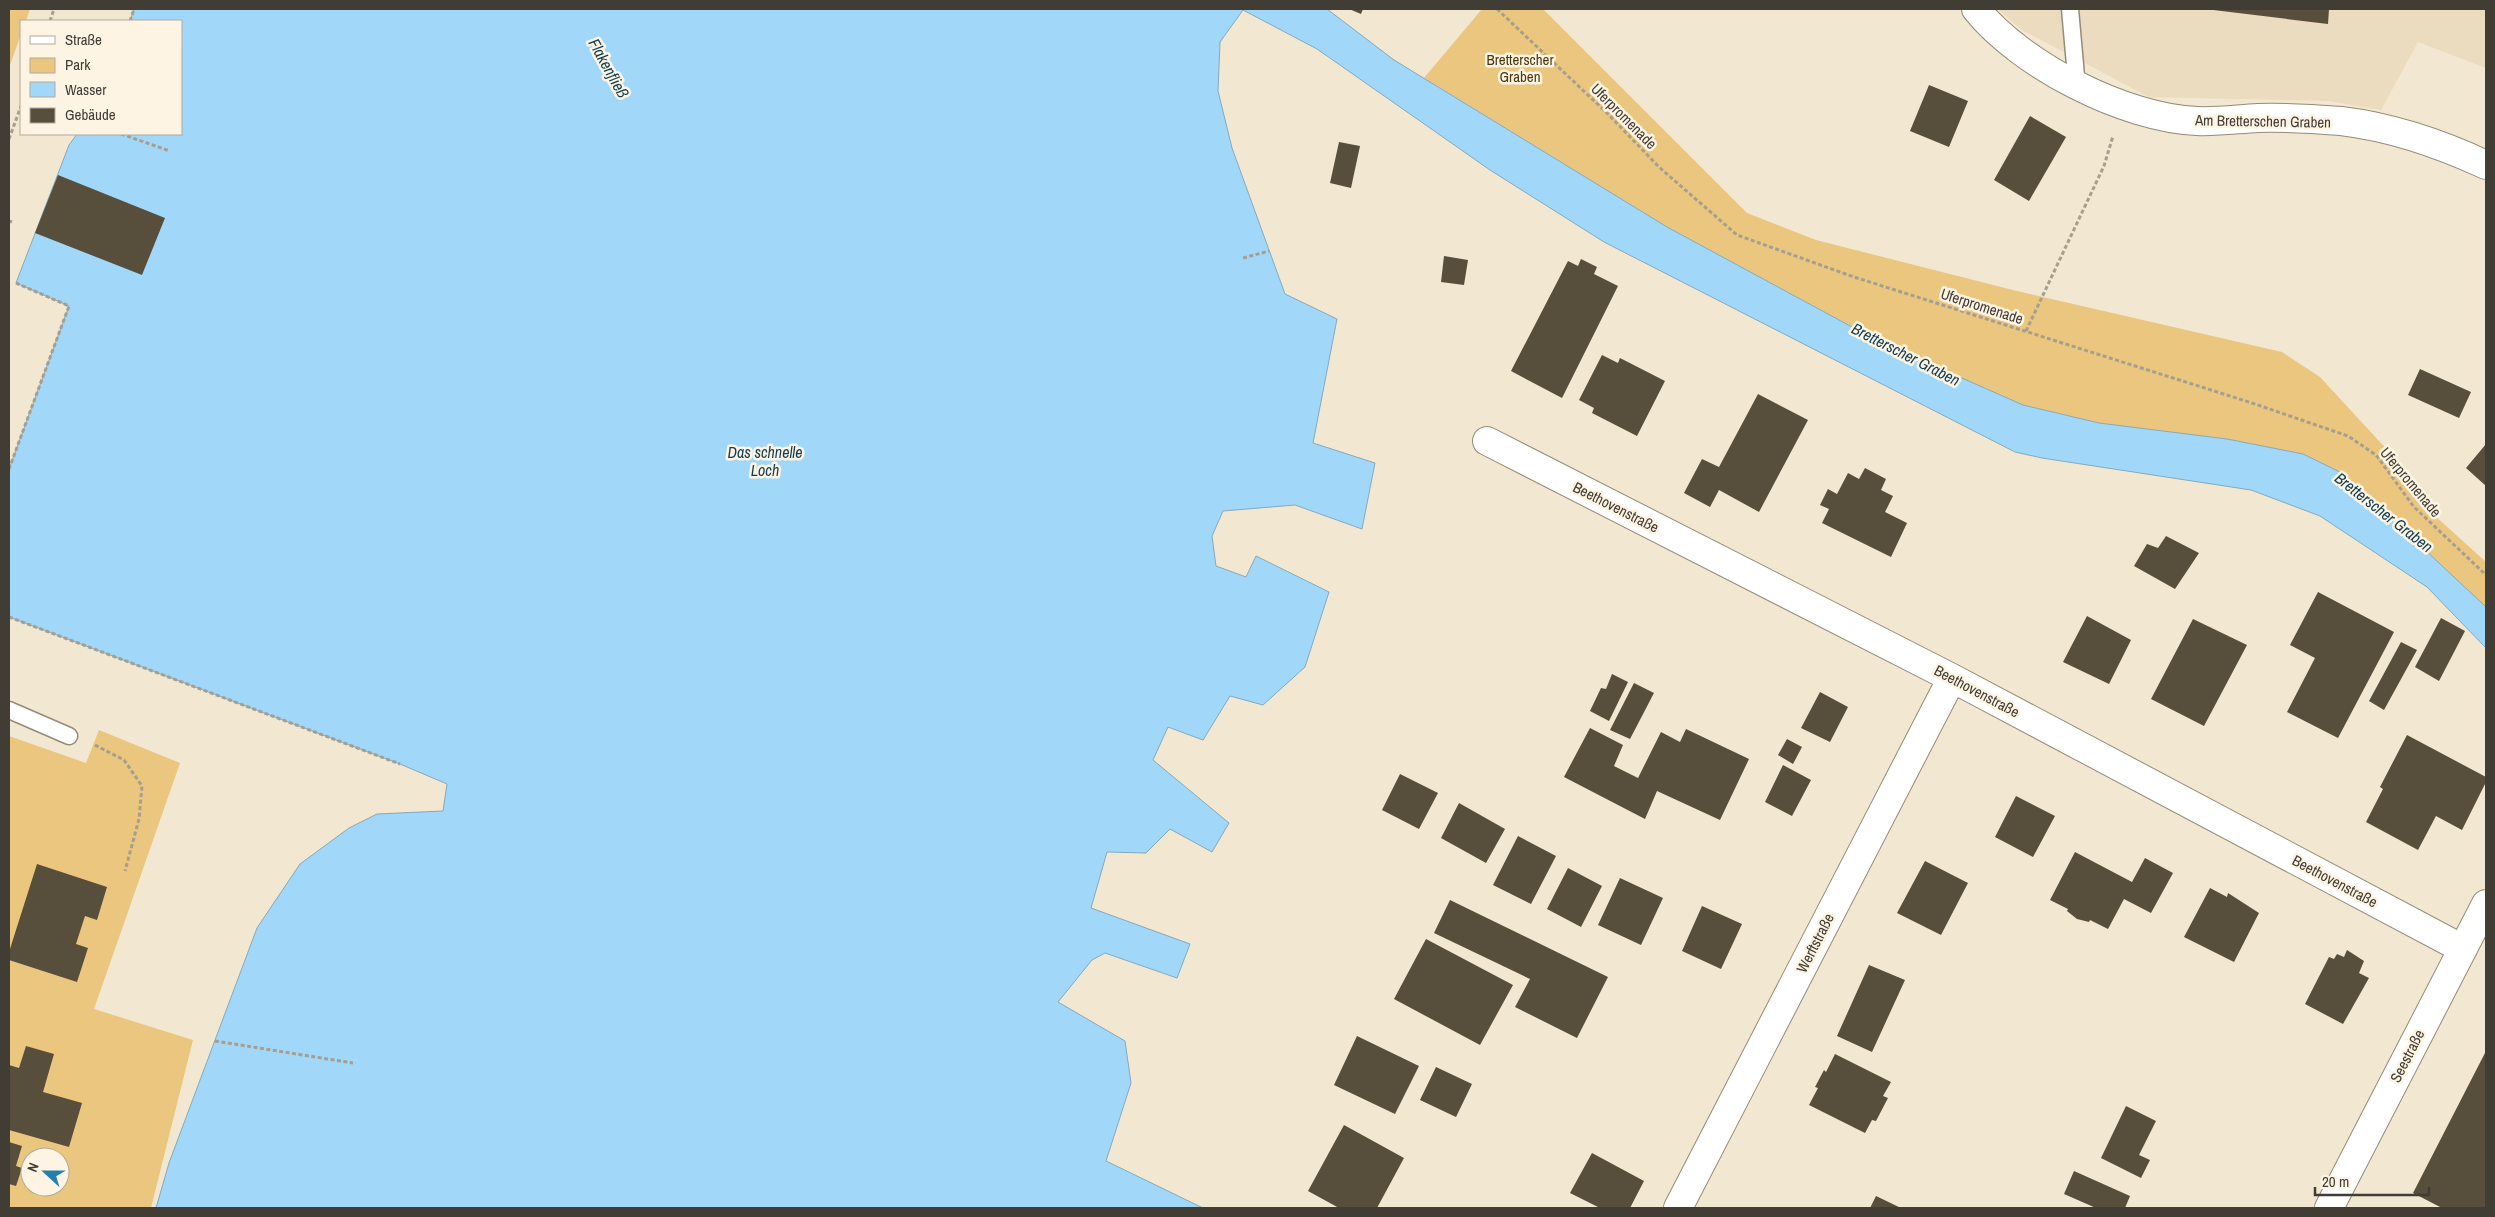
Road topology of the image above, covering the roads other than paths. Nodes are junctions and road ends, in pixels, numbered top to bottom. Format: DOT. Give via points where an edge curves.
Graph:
graph roads {
  1 [pos="1976,9"];
  2 [pos="2070,9"];
  3 [pos="2077,87"];
  4 [pos="2486,165"];
  5 [pos="1487,441"];
  6 [pos="1952,678"];
  7 [pos="9,710"];
  8 [pos="69,736"];
  9 [pos="2486,904"];
  10 [pos="2463,949"];
  11 [pos="1678,1208"];
  12 [pos="2328,1208"];
  1 -- 3 [label="street, Am Bretterschen Graben" via="2023,51"];
  2 -- 3 [label="lane"];
  3 -- 4 [label="street, Am Bretterschen Graben" via="2138,111 2196,122 2261,118 2342,122 2398,132"];
  5 -- 6 [label="street, Beethovenstraße"];
  6 -- 10 [label="street, Beethovenstraße"];
  6 -- 11 [label="street, Werftstraße"];
  7 -- 8 [label="lane"];
  9 -- 10 [label="street, Seestraße"];
  10 -- 12 [label="street, Seestraße"];
}
